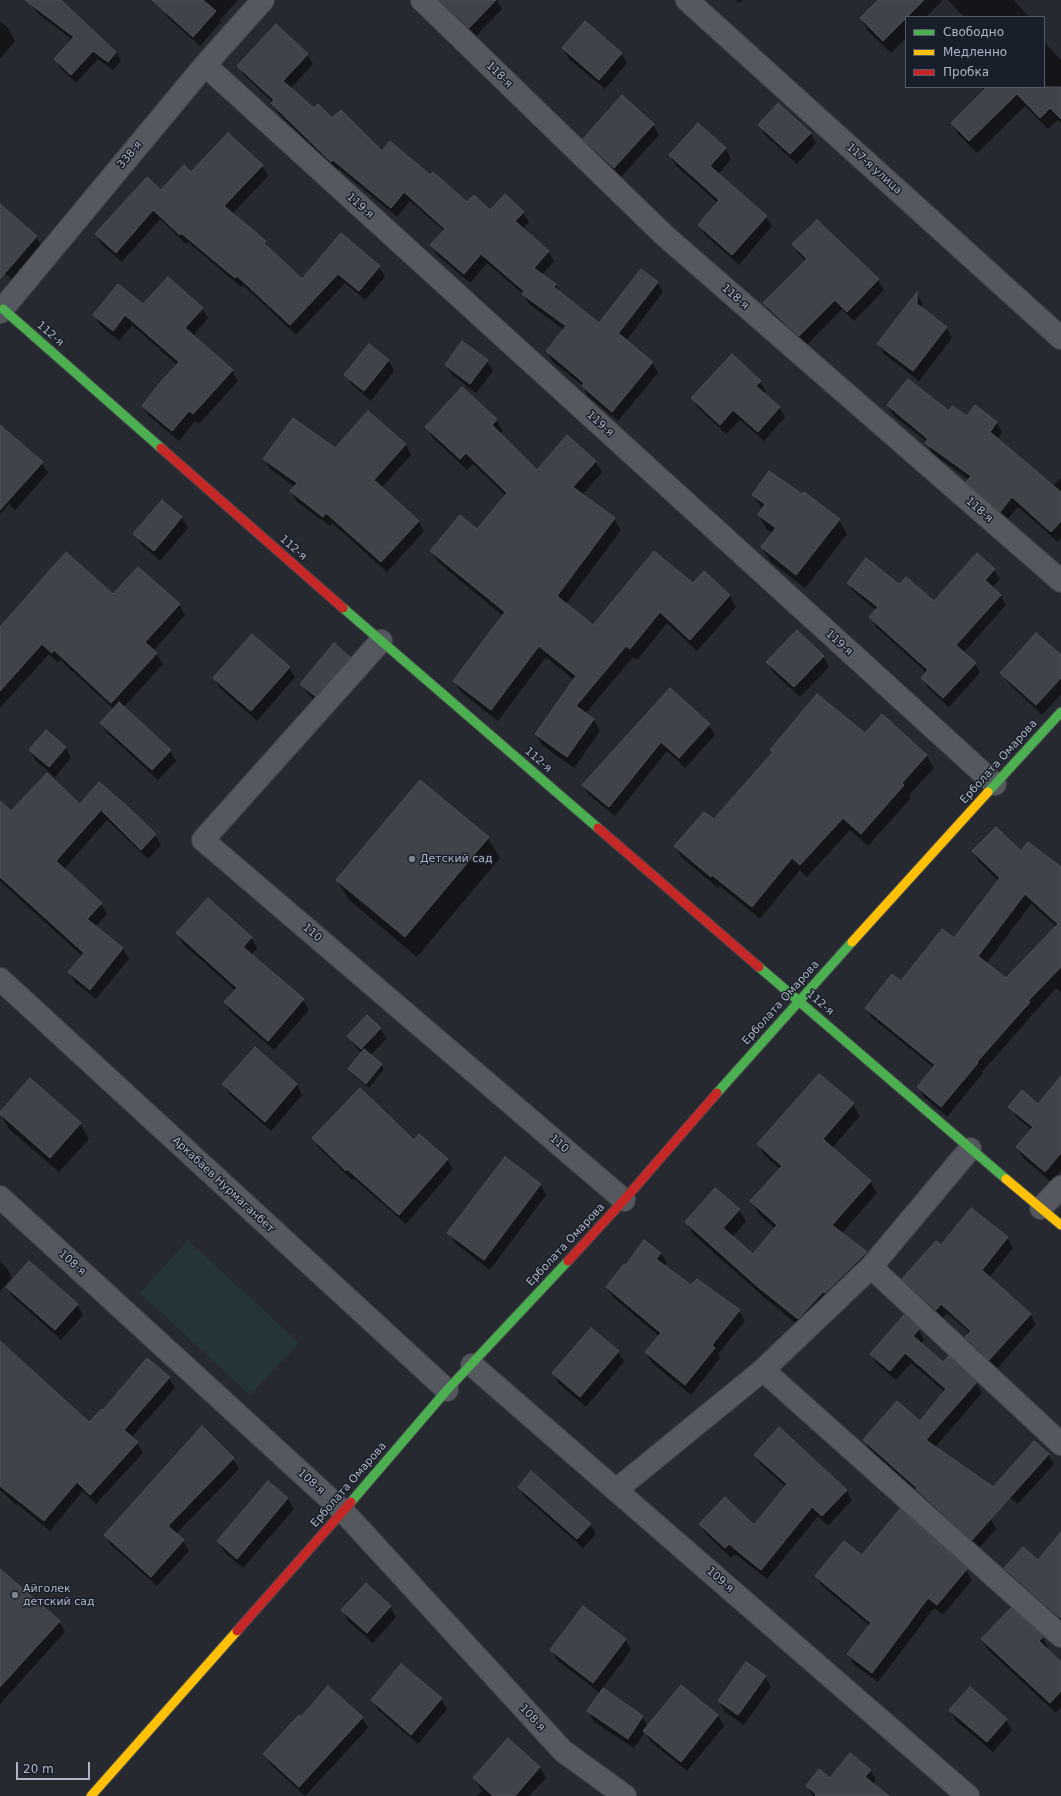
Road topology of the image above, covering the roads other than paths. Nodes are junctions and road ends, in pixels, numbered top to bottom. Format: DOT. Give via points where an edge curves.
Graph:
graph roads {
  1 [pos="262,0"];
  2 [pos="422,0"];
  3 [pos="687,0"];
  4 [pos="205,65"];
  5 [pos="2,310"];
  6 [pos="1061,338"];
  7 [pos="1061,581"];
  8 [pos="381,641"];
  9 [pos="1061,712"];
  10 [pos="995,784"];
  11 [pos="0,979"];
  12 [pos="799,1000"];
  13 [pos="970,1149"];
  14 [pos="1061,1187"];
  15 [pos="0,1197"];
  16 [pos="624,1200"];
  17 [pos="1042,1208"];
  18 [pos="1061,1225"];
  19 [pos="871,1267"];
  20 [pos="472,1365"];
  21 [pos="763,1370"];
  22 [pos="447,1390"];
  23 [pos="1061,1444"];
  24 [pos="616,1490"];
  25 [pos="343,1511"];
  26 [pos="1061,1636"];
  27 [pos="91,1796"];
  28 [pos="625,1796"];
  29 [pos="968,1796"];
  1 -- 4 [label="street, 338-я"];
  2 -- 7 [label="street, 118-я" via="664,235"];
  3 -- 6 [label="street, 117-я улица"];
  4 -- 5 [label="street, 338-я"];
  4 -- 10 [label="street, 119-я"];
  5 -- 8 [label="street, 112-я"];
  8 -- 12 [label="street, 112-я"];
  8 -- 16 [label="street, 110" via="203,840"];
  9 -- 10 [label="street, Ерболата Омарова"];
  10 -- 12 [label="street, Ерболата Омарова"];
  11 -- 22 [label="street, Аркабаев Нурмаганбет"];
  12 -- 13 [label="street, 112-я"];
  12 -- 16 [label="street, Ерболата Омарова"];
  13 -- 17 [label="street, 112-я"];
  13 -- 19 [label="street"];
  14 -- 17 [label="street"];
  15 -- 25 [label="street, 108-я"];
  16 -- 20 [label="street, Ерболата Омарова"];
  17 -- 18 [label="street, 112-я"];
  19 -- 21 [label="street"];
  19 -- 23 [label="street"];
  20 -- 22 [label="street, Ерболата Омарова"];
  20 -- 24 [label="street, 109-я"];
  21 -- 24 [label="street"];
  21 -- 26 [label="street"];
  22 -- 25 [label="street, Ерболата Омарова"];
  24 -- 29 [label="street, 109-я"];
  25 -- 27 [label="street, Ерболата Омарова"];
  25 -- 28 [label="street, 108-я" via="563,1751"];
}
